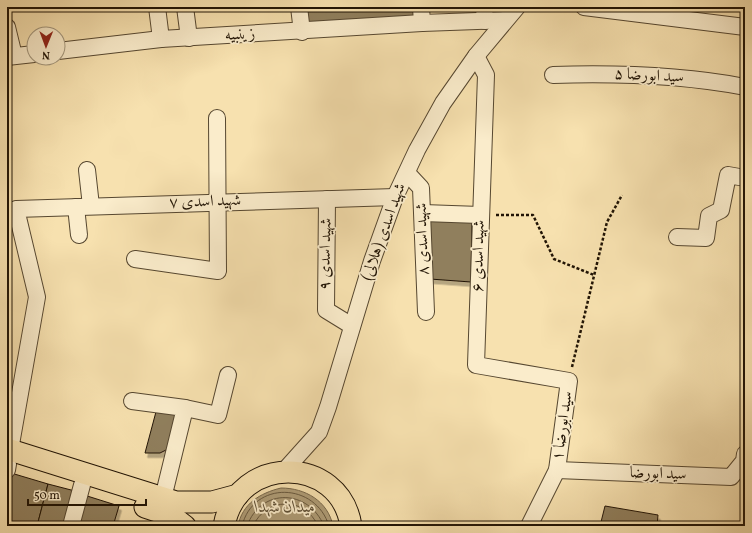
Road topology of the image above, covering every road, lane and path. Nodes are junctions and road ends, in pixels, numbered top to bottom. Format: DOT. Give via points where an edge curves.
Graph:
graph roads {
  1 [pos="157,7"];
  2 [pos="184,7"];
  3 [pos="299,7"];
  4 [pos="517,7"];
  5 [pos="584,7"];
  6 [pos="485,14"];
  7 [pos="421,15"];
  8 [pos="505,20"];
  9 [pos="7,27"];
  10 [pos="745,27"];
  11 [pos="302,32"];
  12 [pos="189,38"];
  13 [pos="161,39"];
  14 [pos="66,50"];
  15 [pos="26,55"];
  16 [pos="476,56"];
  17 [pos="10,57"];
  18 [pos="553,75"];
  19 [pos="745,87"];
  20 [pos="217,118"];
  21 [pos="87,170"];
  22 [pos="407,173"];
  23 [pos="745,178"];
  24 [pos="622,195"];
  25 [pos="395,197"];
  26 [pos="327,199"];
  27 [pos="218,202"];
  28 [pos="83,207"];
  29 [pos="423,213"];
  30 [pos="480,215"];
  31 [pos="79,235"];
  32 [pos="677,237"];
  33 [pos="135,259"];
  34 [pos="594,275"];
  35 [pos="426,312"];
  36 [pos="352,326"];
  37 [pos="228,375"];
  38 [pos="569,381"];
  39 [pos="132,401"];
  40 [pos="185,408"];
  41 [pos="745,454"];
  42 [pos="8,460"];
  43 [pos="557,470"];
  44 [pos="284,471"];
  45 [pos="82,485"];
  46 [pos="238,495"];
  47 [pos="163,498"];
  48 [pos="71,526"];
  49 [pos="185,526"];
  50 [pos="224,526"];
  51 [pos="351,526"];
  52 [pos="529,526"];
  1 -- 13 [label="street"];
  2 -- 12 [label="street"];
  3 -- 11 [label="street"];
  4 -- 8 [label="street, شهید اسدی (هلالی)"];
  5 -- 10 [label="street"];
  6 -- 7 [label="street, زینبیه"];
  6 -- 8 [label="street, زینبیه"];
  7 -- 11 [label="street, زینبیه"];
  8 -- 16 [label="street, شهید اسدی (هلالی)"];
  9 -- 17 [label="street"];
  11 -- 12 [label="street, زینبیه"];
  12 -- 13 [label="street, زینبیه"];
  13 -- 14 [label="street, زینبیه"];
  15 -- 17 [label="street"];
  16 -- 22 [label="street, شهید اسدی (هلالی)" via="443,104 416,150"];
  16 -- 30 [label="street, شهید اسدی ۶" via="486,75"];
  18 -- 19 [label="street, سید ابورضا ۵" via="605,74 705,79"];
  20 -- 27 [label="street"];
  21 -- 28 [label="street"];
  22 -- 25 [label="street, شهید اسدی (هلالی)"];
  22 -- 29 [label="street, شهید اسدی ۸" via="421,188"];
  23 -- 32 [label="street" via="728,175 721,210 709,216 706,238"];
  24 -- 34 [label="path" via="607,222"];
  25 -- 26 [label="street, شهید اسدی ۷"];
  25 -- 36 [label="street, شهید اسدی (هلالی)"];
  26 -- 27 [label="street, شهید اسدی ۷"];
  26 -- 36 [label="street, شهید اسدی ۹" via="326,310"];
  27 -- 28 [label="street, شهید اسدی ۷"];
  27 -- 33 [label="street" via="218,271"];
  28 -- 31 [label="street"];
  28 -- 42 [label="street, شهید اسدی ۷" via="16,209 37,297"];
  29 -- 30 [label="street"];
  29 -- 35 [label="street, شهید اسدی ۸"];
  30 -- 34 [label="path" via="533,215 554,259"];
  30 -- 38 [label="street, شهید اسدی ۶" via="476,365"];
  34 -- 38 [label="path"];
  36 -- 44 [label="street, شهید اسدی (هلالی)" via="319,432"];
  37 -- 40 [label="street" via="218,415"];
  38 -- 43 [label="street, سید ابورضا ۱"];
  39 -- 40 [label="street"];
  40 -- 47 [label="street"];
  41 -- 43 [label="street, سید ابورضا" via="744,461 731,477"];
  42 -- 45 [label="main road"];
  42 -- 47 [label="main road"];
  43 -- 52 [label="street, سید ابورضا ۱"];
  44 -- 46 [label="main road" via="258,478"];
  44 -- 51 [label="main road" via="307,474 327,485 343,502"];
  45 -- 48 [label="street"];
  45 -- 49 [label="main road" via="172,516"];
  46 -- 47 [label="main road" via="212,502 192,503"];
  46 -- 50 [label="main road" via="229,509"];
}
